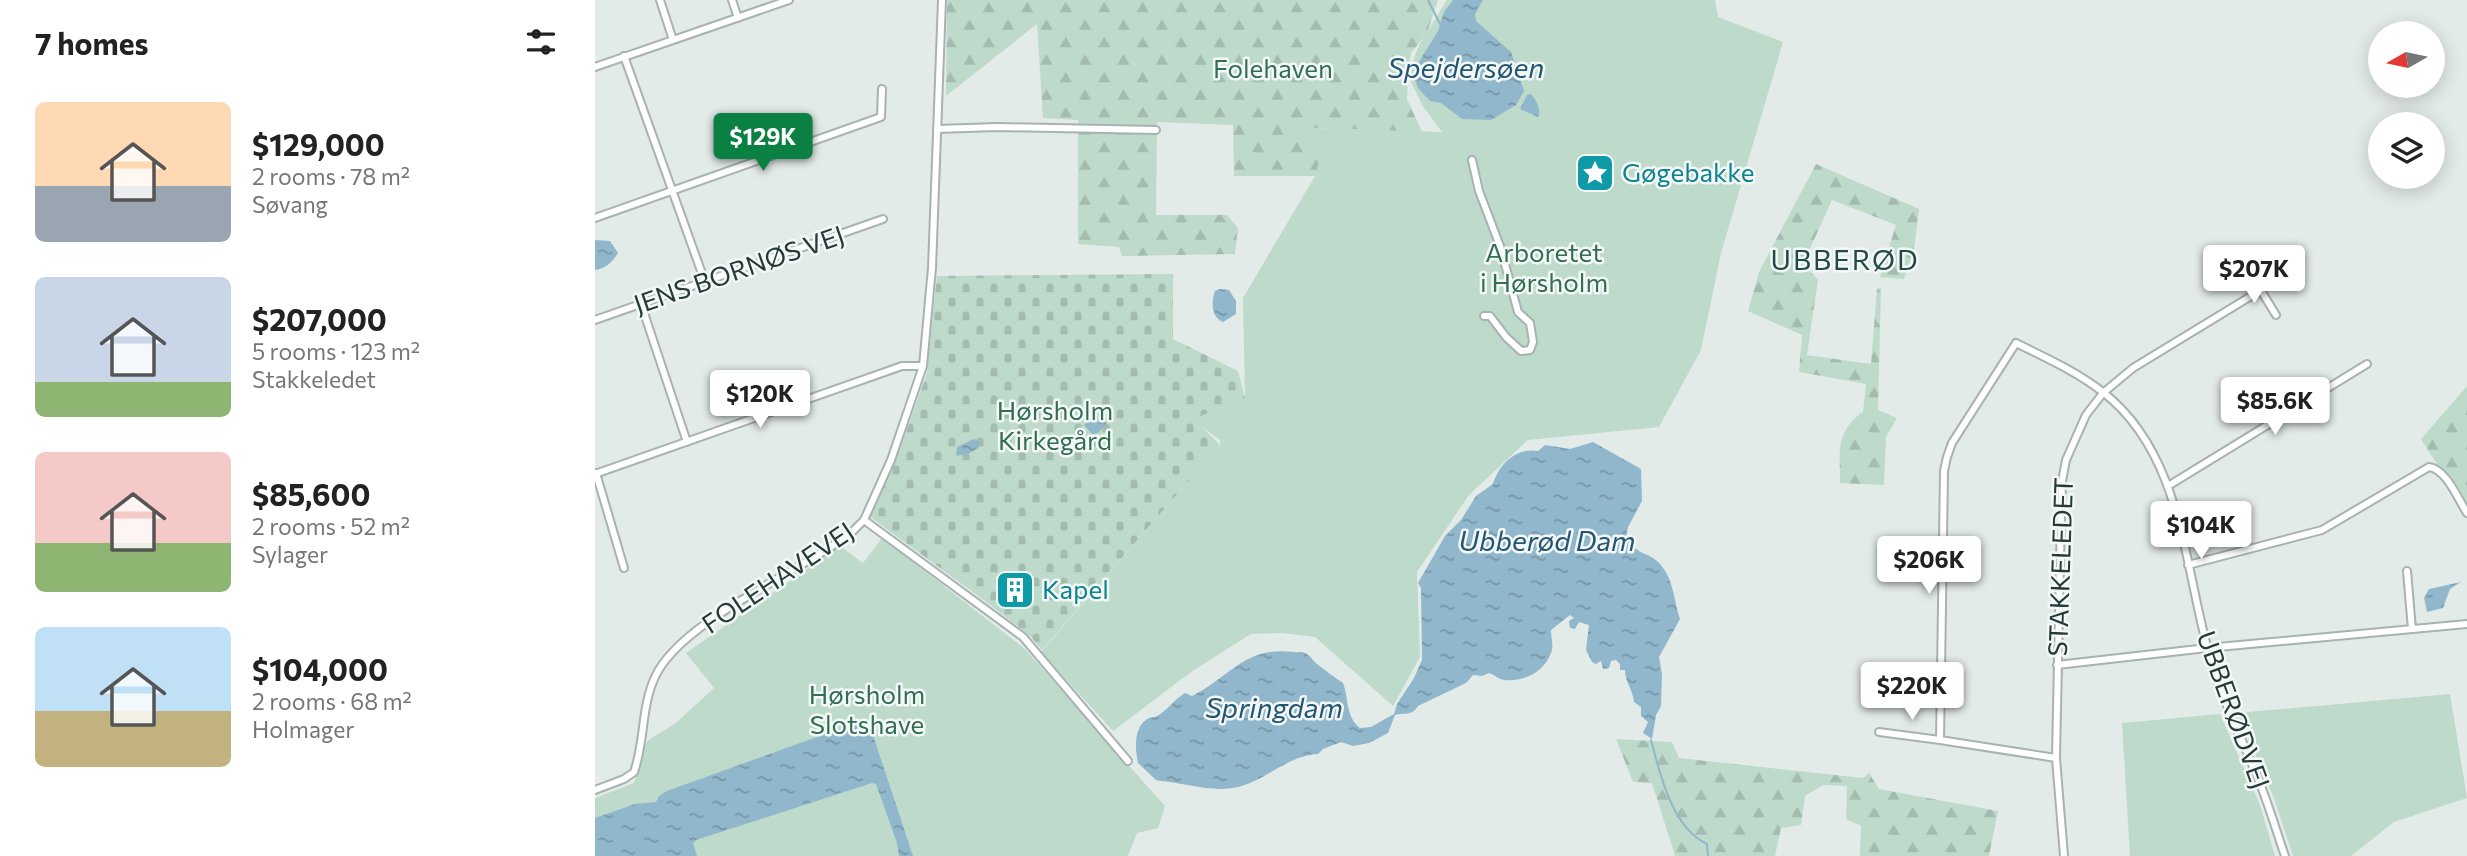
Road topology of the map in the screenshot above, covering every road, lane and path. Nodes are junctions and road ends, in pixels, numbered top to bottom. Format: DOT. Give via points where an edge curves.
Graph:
graph roads {
  1 [pos="660,0"];
  2 [pos="732,0"];
  3 [pos="789,0"];
  4 [pos="943,0"];
  5 [pos="738,18"];
  6 [pos="673,40"];
  7 [pos="624,57"];
  8 [pos="949,60"];
  9 [pos="940,61"];
  10 [pos="595,67"];
  11 [pos="882,89"];
  12 [pos="937,129"];
  13 [pos="1156,130"];
  14 [pos="1472,160"];
  15 [pos="673,190"];
  16 [pos="595,218"];
  17 [pos="883,219"];
  18 [pos="2255,281"];
  19 [pos="705,282"];
  20 [pos="2260,290"];
  21 [pos="641,304"];
  22 [pos="2276,315"];
  23 [pos="1484,316"];
  24 [pos="595,320"];
  25 [pos="2367,364"];
  26 [pos="923,366"];
  27 [pos="2103,393"];
  28 [pos="687,442"];
  29 [pos="595,473"];
  30 [pos="2168,486"];
  31 [pos="2467,513"];
  32 [pos="864,520"];
  33 [pos="2188,565"];
  34 [pos="624,568"];
  35 [pos="2407,571"];
  36 [pos="2467,624"];
  37 [pos="2412,629"];
  38 [pos="2207,648"];
  39 [pos="2057,665"];
  40 [pos="1879,732"];
  41 [pos="1940,740"];
  42 [pos="2056,758"];
  43 [pos="1128,761"];
  44 [pos="595,790"];
  45 [pos="2064,856"];
  46 [pos="2285,856"];
  1 -- 6 [label="street"];
  2 -- 5 [label="street"];
  3 -- 5 [label="street"];
  4 -- 9 [label="street, FOLEHAVEVEJ"];
  5 -- 6 [label="street"];
  6 -- 7 [label="street"];
  7 -- 10 [label="street"];
  7 -- 15 [label="street"];
  8 -- 9 [label="street"];
  9 -- 12 [label="street, FOLEHAVEVEJ"];
  11 -- 15 [label="street" via="881,117"];
  12 -- 13 [label="street"];
  12 -- 26 [label="street, FOLEHAVEVEJ"];
  14 -- 23 [label="street" via="1518,312 1530,323 1532,348 1521,351 1490,316"];
  15 -- 16 [label="street"];
  15 -- 19 [label="street"];
  17 -- 19 [label="street, JENS BORNØS VEJ"];
  18 -- 20 [label="street"];
  19 -- 21 [label="street, JENS BORNØS VEJ"];
  20 -- 22 [label="street"];
  20 -- 27 [label="street, STAKKELEDET" via="2133,368"];
  21 -- 24 [label="street, JENS BORNØS VEJ"];
  21 -- 28 [label="street"];
  25 -- 30 [label="street"];
  26 -- 28 [label="street" via="902,366"];
  26 -- 32 [label="street, FOLEHAVEVEJ" via="891,460"];
  27 -- 30 [label="street, UBBERØDVEJ" via="2144,437"];
  27 -- 39 [label="street, STAKKELEDET" via="2074,439 2062,481"];
  27 -- 41 [label="street, UBBERØDVEJ" via="2016,343 1952,443 1944,471"];
  28 -- 29 [label="street"];
  29 -- 34 [label="street"];
  30 -- 33 [label="street, UBBERØDVEJ"];
  31 -- 33 [label="street" via="2440,472 2429,467 2322,530"];
  32 -- 43 [label="street" via="1023,637"];
  32 -- 44 [label="street, FOLEHAVEVEJ" via="841,541 719,616 667,659 649,692 634,772"];
  33 -- 38 [label="street, UBBERØDVEJ"];
  35 -- 37 [label="street"];
  36 -- 37 [label="street"];
  37 -- 38 [label="street"];
  38 -- 39 [label="street"];
  38 -- 46 [label="street, UBBERØDVEJ"];
  39 -- 42 [label="street, STAKKELEDET"];
  40 -- 41 [label="street"];
  41 -- 42 [label="street"];
  42 -- 45 [label="street, STAKKELEDET"];
}
